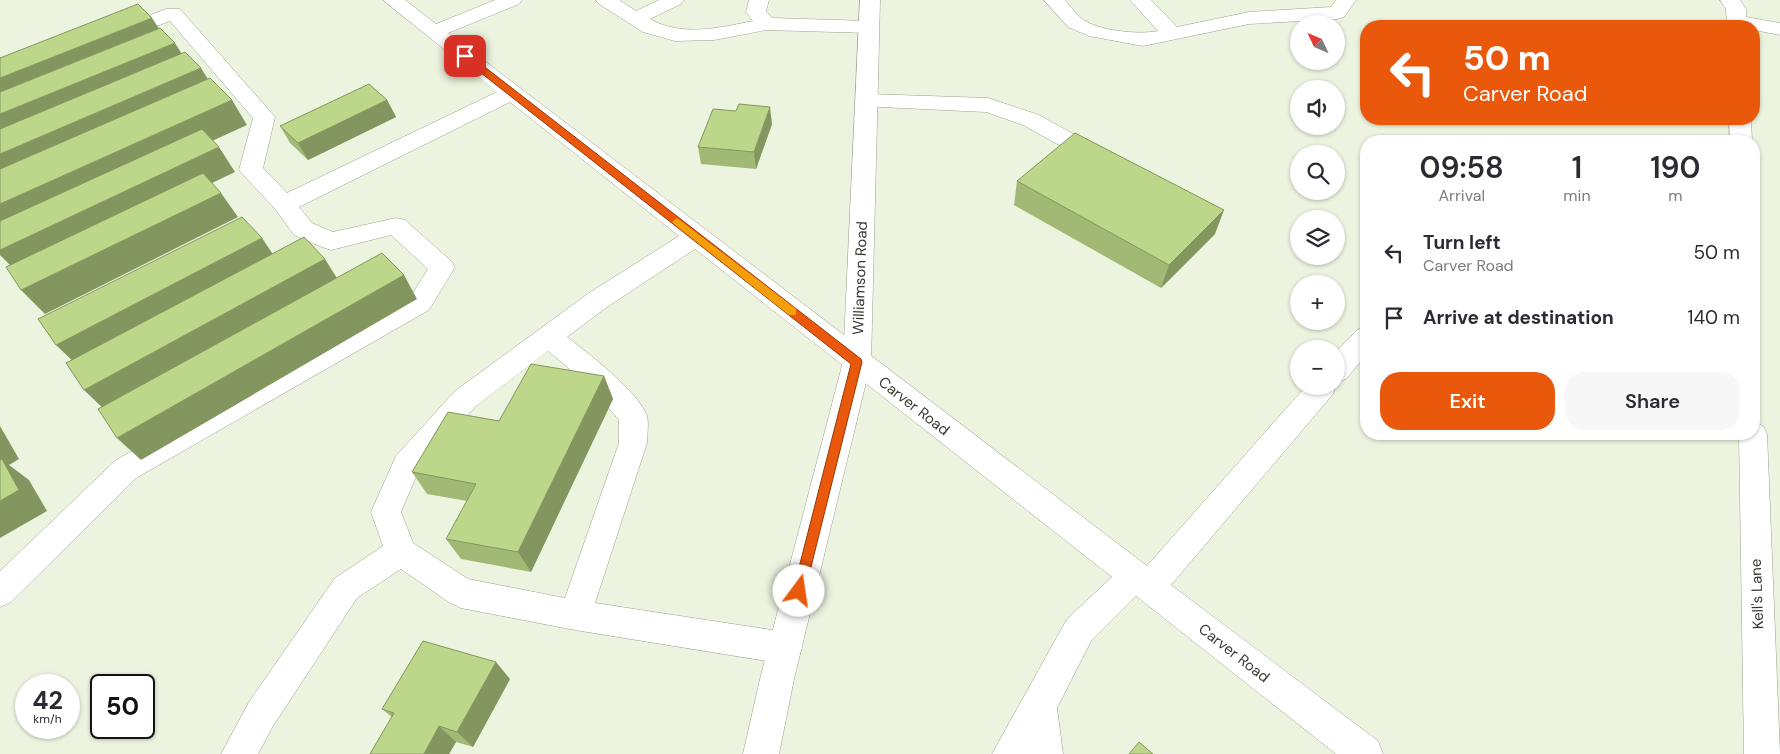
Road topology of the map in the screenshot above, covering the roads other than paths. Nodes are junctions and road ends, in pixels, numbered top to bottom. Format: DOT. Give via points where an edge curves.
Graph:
graph roads {
  1 [pos="393,0"];
  2 [pos="512,0"];
  3 [pos="606,0"];
  4 [pos="674,0"];
  5 [pos="759,0"];
  6 [pos="870,0"];
  7 [pos="1054,0"];
  8 [pos="1140,0"];
  9 [pos="1230,0"];
  10 [pos="1346,0"];
  11 [pos="1730,0"];
  12 [pos="637,18"];
  13 [pos="1249,18"];
  14 [pos="1736,20"];
  15 [pos="766,24"];
  16 [pos="869,27"];
  17 [pos="1760,27"];
  18 [pos="1780,29"];
  19 [pos="434,32"];
  20 [pos="1172,34"];
  21 [pos="100,42"];
  22 [pos="512,93"];
  23 [pos="867,101"];
  24 [pos="1067,140"];
  25 [pos="284,204"];
  26 [pos="696,237"];
  27 [pos="549,337"];
  28 [pos="1360,344"];
  29 [pos="1345,361"];
  30 [pos="857,362"];
  31 [pos="1315,395"];
  32 [pos="1752,440"];
  33 [pos="401,552"];
  34 [pos="1142,582"];
  35 [pos="0,592"];
  36 [pos="575,616"];
  37 [pos="785,648"];
  38 [pos="1039,706"];
  39 [pos="238,754"];
  40 [pos="761,754"];
  41 [pos="1010,754"];
  42 [pos="1045,754"];
  43 [pos="1365,754"];
  44 [pos="1762,754"];
  1 -- 19 [label="street, Carver Road"];
  2 -- 19 [label="street"];
  3 -- 12 [label="street"];
  4 -- 12 [label="street"];
  5 -- 15 [label="street" via="756,12"];
  6 -- 16 [label="street, Williamson Road"];
  7 -- 20 [label="street" via="1075,23 1096,32 1143,40"];
  8 -- 20 [label="street"];
  9 -- 13 [label="street"];
  10 -- 13 [label="street" via="1337,14"];
  11 -- 14 [label="street" via="1736,9"];
  12 -- 15 [label="street" via="661,32 680,35"];
  13 -- 20 [label="street"];
  15 -- 16 [label="street"];
  16 -- 23 [label="street, Williamson Road"];
  17 -- 18 [label="street"];
  19 -- 22 [label="street, Carver Road"];
  21 -- 25 [label="street" via="174,13 264,116 251,170"];
  22 -- 25 [label="street"];
  22 -- 26 [label="street, Carver Road"];
  23 -- 24 [label="street" via="988,105 1031,120"];
  23 -- 30 [label="street, Williamson Road"];
  25 -- 35 [label="street" via="303,229 331,241 396,226 442,267 420,303 126,469"];
  26 -- 27 [label="street" via="598,300"];
  26 -- 30 [label="street, Carver Road"];
  27 -- 33 [label="street" via="465,399 406,466 386,512"];
  27 -- 36 [label="street" via="599,377 633,418 633,443"];
  28 -- 29 [label="street"];
  30 -- 34 [label="street, Carver Road"];
  30 -- 37 [label="street, Williamson Road"];
  31 -- 34 [label="street"];
  32 -- 44 [label="street, Kell's Lane"];
  33 -- 36 [label="street" via="461,593"];
  33 -- 39 [label="street" via="346,588 261,714"];
  34 -- 38 [label="street" via="1079,630"];
  34 -- 43 [label="street, Carver Road"];
  36 -- 37 [label="street"];
  37 -- 40 [label="street, Williamson Road"];
  38 -- 41 [label="street"];
  38 -- 42 [label="street"];
}
